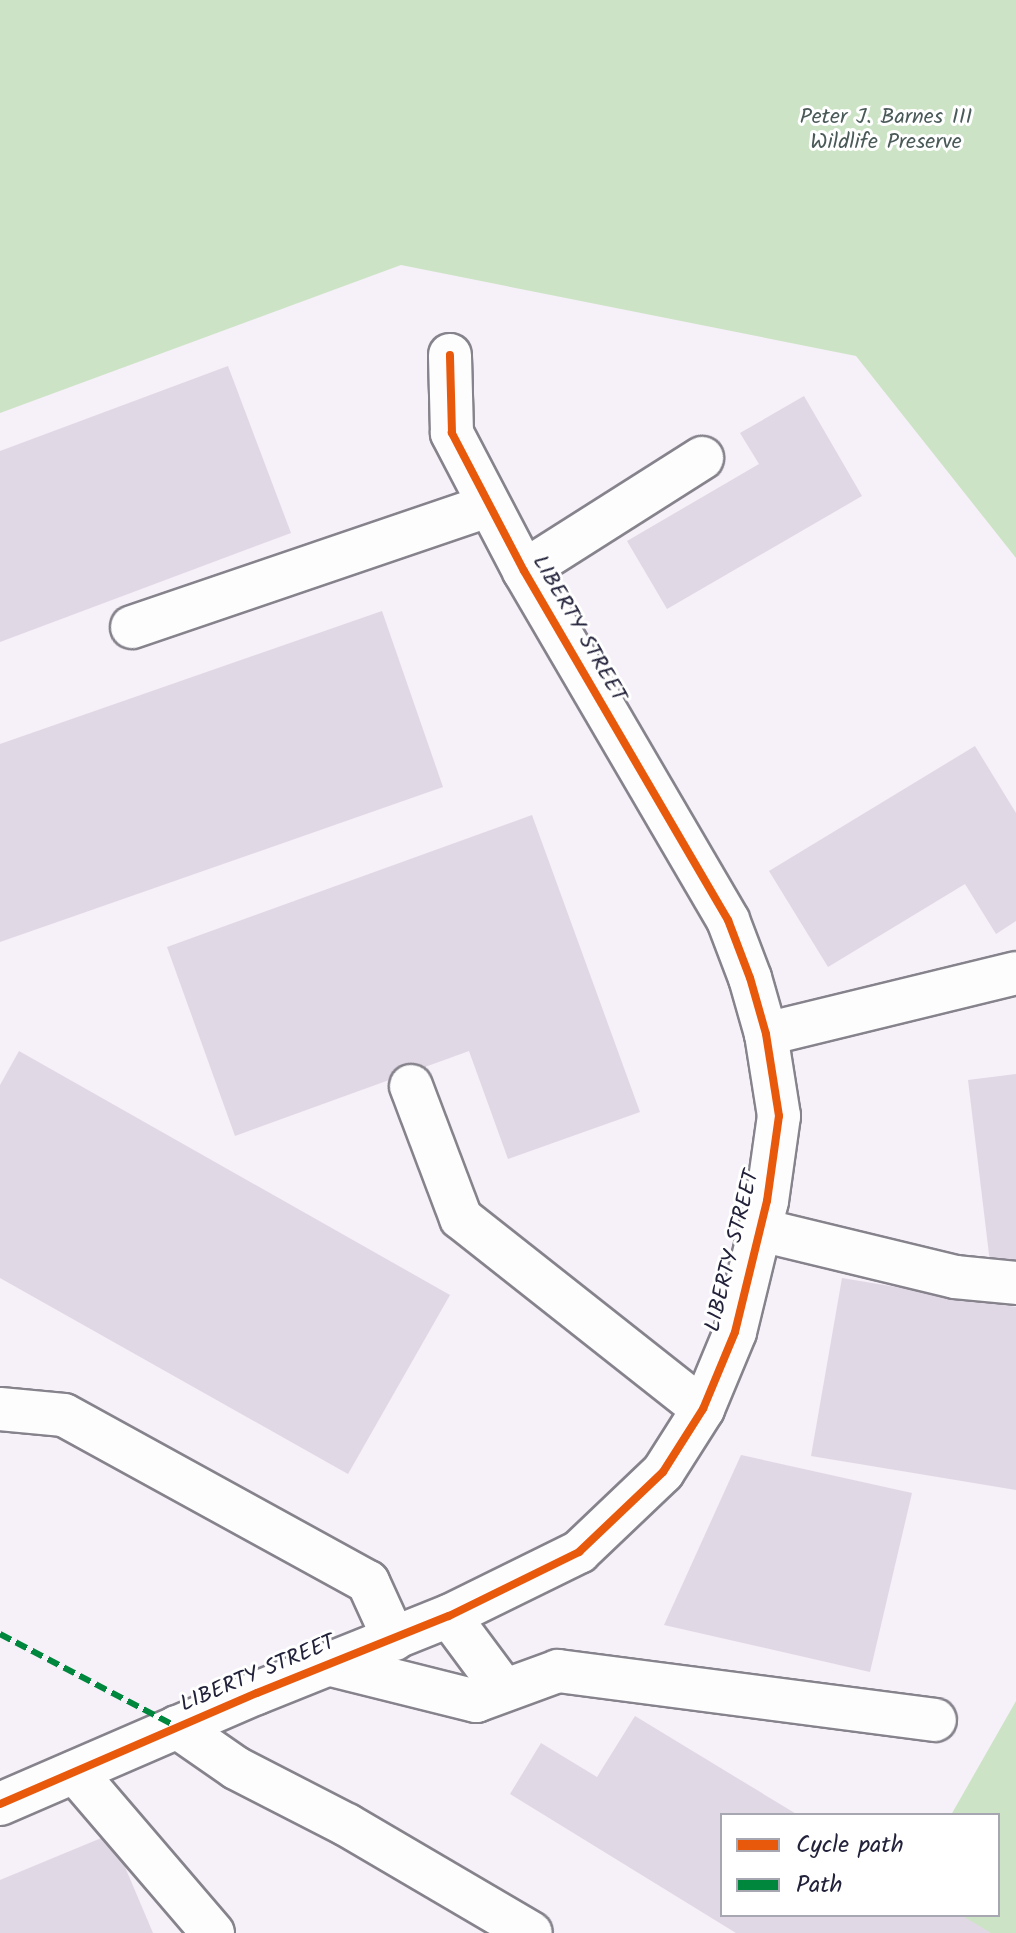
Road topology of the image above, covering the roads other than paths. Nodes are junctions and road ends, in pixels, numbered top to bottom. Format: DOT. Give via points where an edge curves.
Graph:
graph roads {
  1 [pos="450,355"];
  2 [pos="702,458"];
  3 [pos="488,506"];
  4 [pos="524,571"];
  5 [pos="132,627"];
  6 [pos="1016,973"];
  7 [pos="766,1034"];
  8 [pos="411,1086"];
  9 [pos="761,1230"];
  10 [pos="1016,1283"];
  11 [pos="0,1409"];
  12 [pos="703,1409"];
  13 [pos="449,1616"];
  14 [pos="394,1639"];
  15 [pos="328,1664"];
  16 [pos="504,1690"];
  17 [pos="935,1720"];
  18 [pos="177,1727"];
  19 [pos="75,1772"];
  20 [pos="0,1804"];
  21 [pos="213,1933"];
  22 [pos="531,1933"];
  1 -- 3 [label="street, LIBERTY STREET" via="452,433"];
  2 -- 4 [label="street"];
  3 -- 4 [label="street, LIBERTY STREET"];
  3 -- 5 [label="street"];
  4 -- 7 [label="street, LIBERTY STREET" via="728,920"];
  6 -- 7 [label="street"];
  7 -- 9 [label="street, LIBERTY STREET" via="779,1116"];
  8 -- 12 [label="street" via="461,1218"];
  9 -- 10 [label="street" via="955,1277"];
  9 -- 12 [label="street, LIBERTY STREET" via="735,1332"];
  11 -- 14 [label="street" via="64,1415 368,1582"];
  12 -- 13 [label="street, LIBERTY STREET" via="663,1472 579,1552"];
  13 -- 14 [label="street, LIBERTY STREET"];
  13 -- 16 [label="street"];
  14 -- 15 [label="street, LIBERTY STREET"];
  15 -- 16 [label="street" via="476,1701"];
  15 -- 18 [label="street, LIBERTY STREET"];
  16 -- 17 [label="street" via="558,1671"];
  18 -- 19 [label="street, LIBERTY STREET"];
  18 -- 22 [label="street" via="236,1768 347,1825"];
  19 -- 20 [label="street, LIBERTY STREET"];
  19 -- 21 [label="street"];
}
